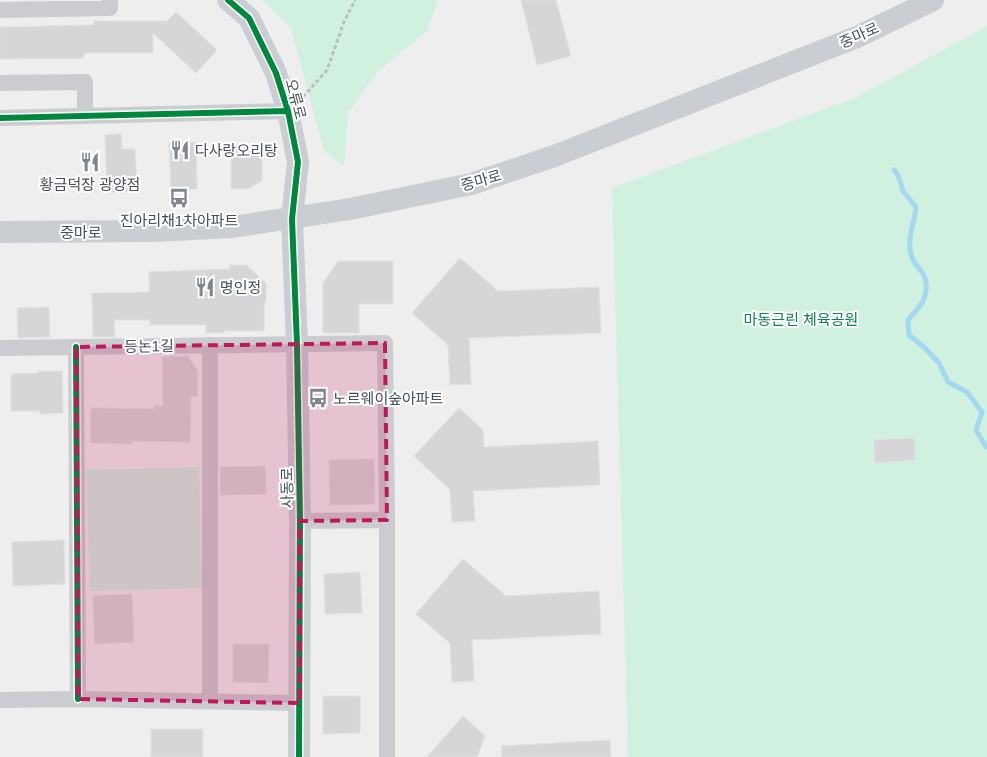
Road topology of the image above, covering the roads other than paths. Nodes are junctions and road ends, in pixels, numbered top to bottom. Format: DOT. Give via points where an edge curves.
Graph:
graph roads {
  1 [pos="110,0"];
  2 [pos="228,0"];
  3 [pos="932,0"];
  4 [pos="0,10"];
  5 [pos="0,84"];
  6 [pos="288,112"];
  7 [pos="85,116"];
  8 [pos="0,118"];
  9 [pos="292,219"];
  10 [pos="0,232"];
  11 [pos="297,344"];
  12 [pos="210,345"];
  13 [pos="76,347"];
  14 [pos="0,348"];
  15 [pos="388,520"];
  16 [pos="300,521"];
  17 [pos="78,698"];
  18 [pos="0,700"];
  19 [pos="210,701"];
  20 [pos="300,703"];
  21 [pos="299,757"];
  22 [pos="387,757"];
  1 -- 4 [label="street" via="110,8"];
  2 -- 6 [label="main road, 오류로" via="249,18 276,73"];
  3 -- 9 [label="main road, 중마로" via="857,37 557,156 471,184"];
  5 -- 7 [label="street" via="85,82"];
  6 -- 7 [label="street"];
  6 -- 9 [label="main road, 오류로" via="298,162"];
  7 -- 8 [label="street"];
  9 -- 10 [label="main road, 중마로" via="152,232"];
  9 -- 11 [label="main road, 사동로"];
  11 -- 12 [label="street, 등논1길"];
  11 -- 15 [label="street, 등논1길" via="385,343"];
  11 -- 16 [label="main road, 사동로"];
  12 -- 13 [label="street, 등논1길"];
  12 -- 19 [label="street"];
  13 -- 14 [label="street, 등논1길"];
  13 -- 17 [label="street"];
  15 -- 16 [label="street"];
  15 -- 22 [label="street"];
  16 -- 20 [label="main road, 사동로"];
  17 -- 18 [label="street"];
  17 -- 19 [label="street"];
  19 -- 20 [label="street"];
  20 -- 21 [label="main road, 사동로"];
}
